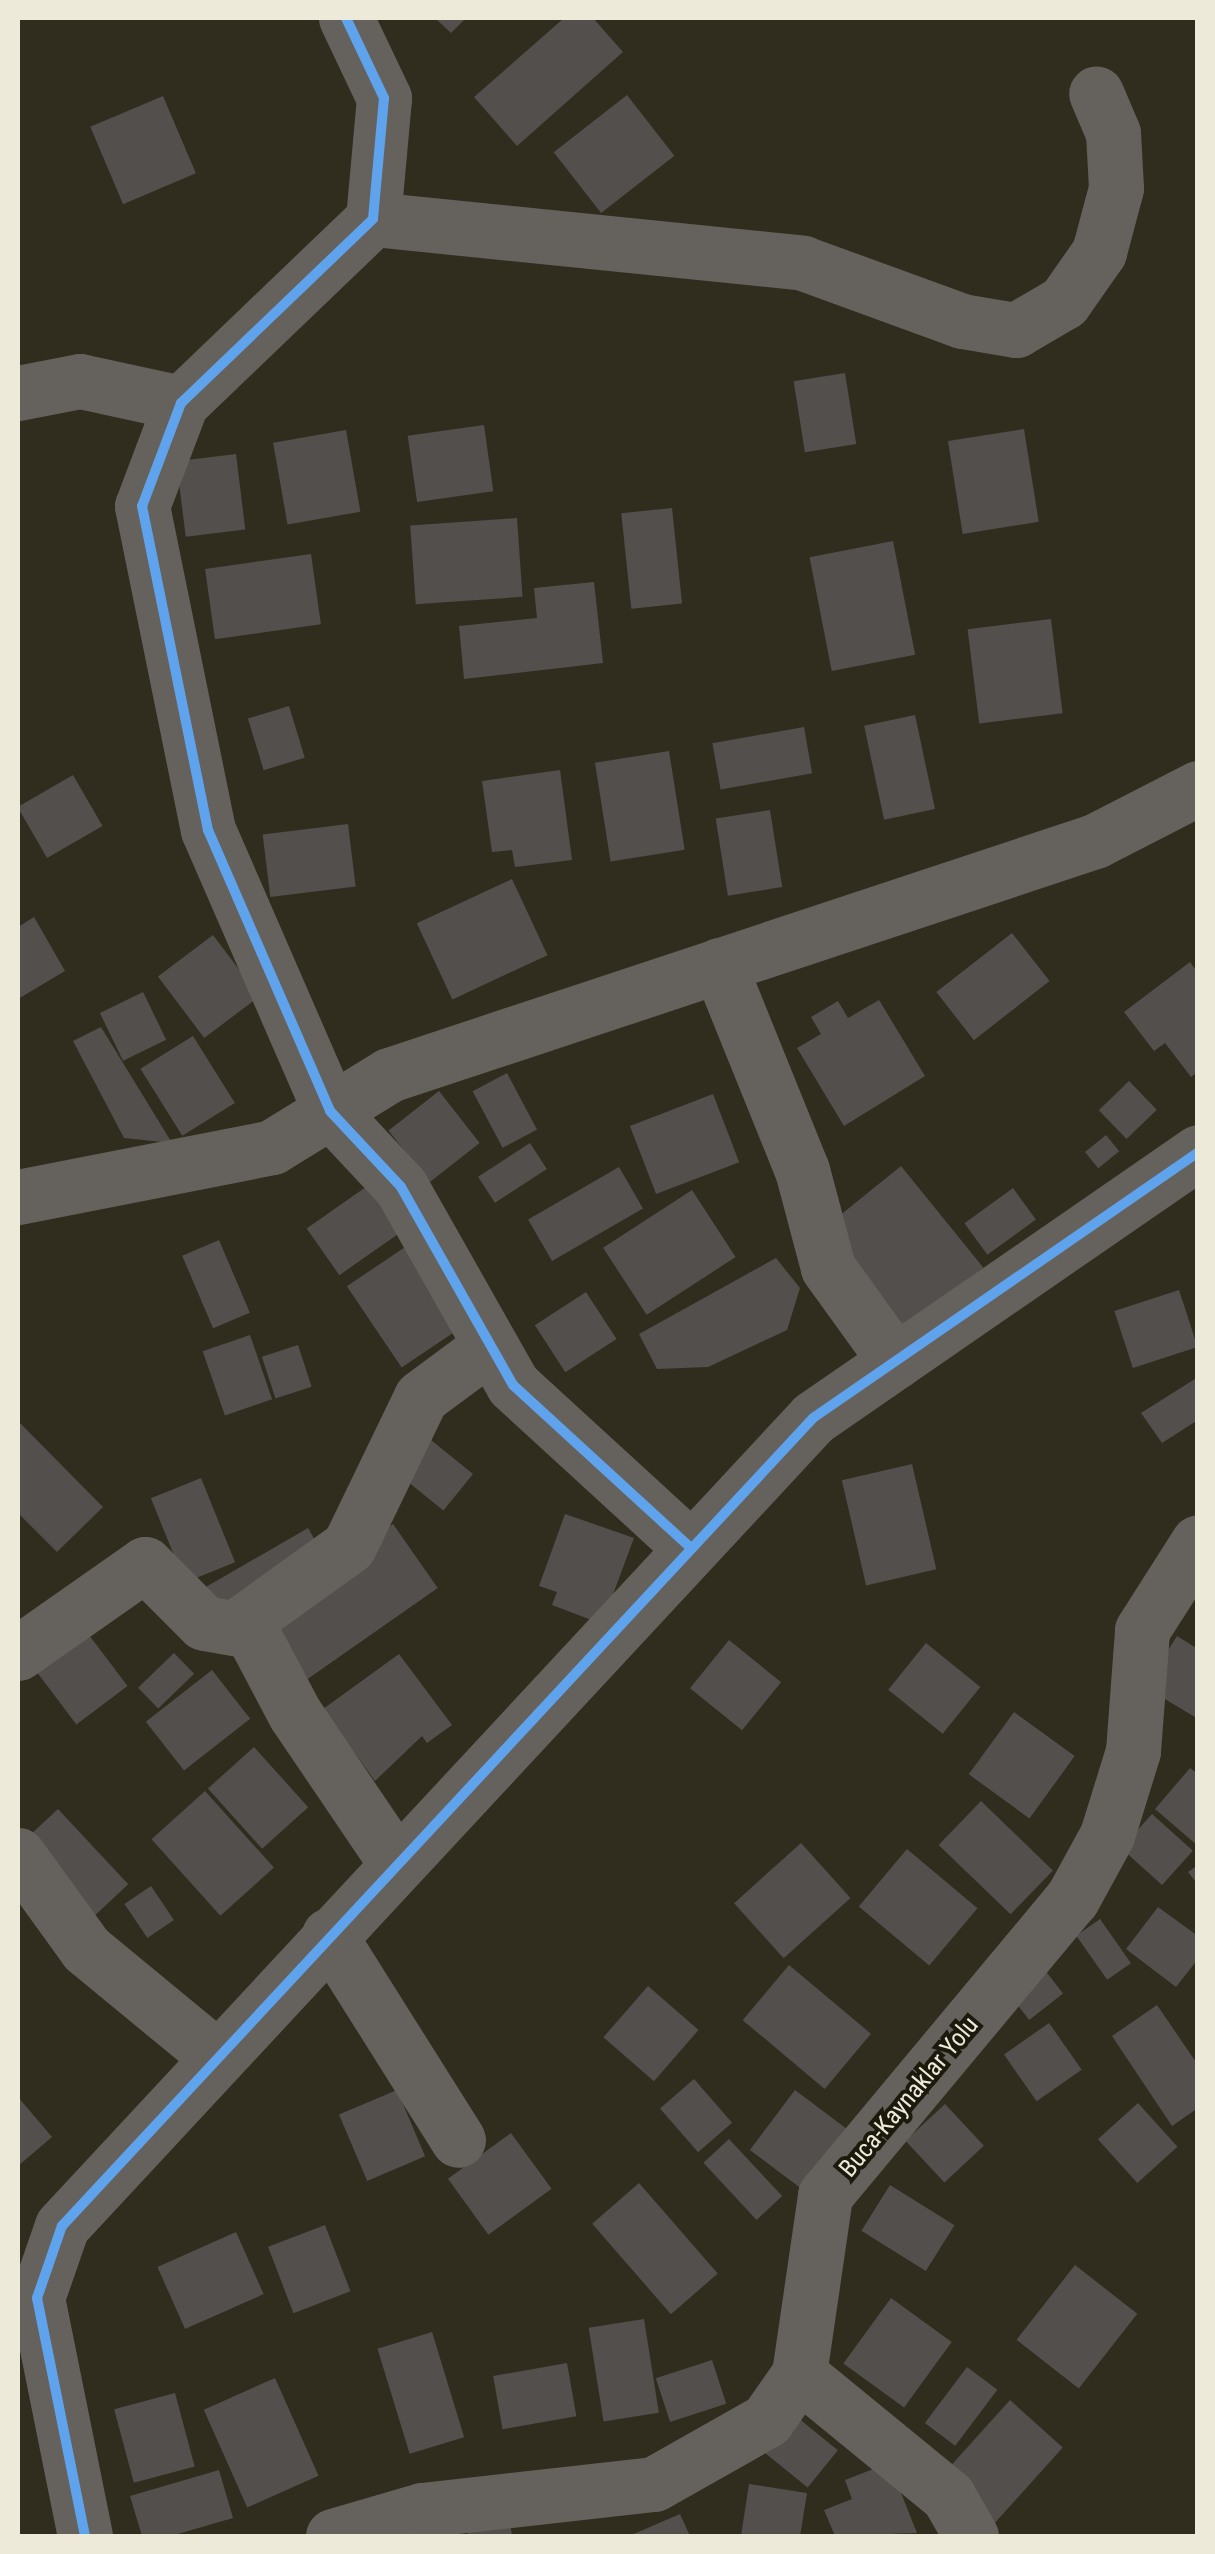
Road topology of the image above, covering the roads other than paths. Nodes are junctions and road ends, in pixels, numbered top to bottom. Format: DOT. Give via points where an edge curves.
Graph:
graph roads {
  1 [pos="346,18"];
  2 [pos="1096,92"];
  3 [pos="373,219"];
  4 [pos="18,392"];
  5 [pos="181,403"];
  6 [pos="1198,788"];
  7 [pos="718,965"];
  8 [pos="330,1111"];
  9 [pos="1198,1152"];
  10 [pos="18,1197"];
  11 [pos="490,1346"];
  12 [pos="895,1361"];
  13 [pos="1198,1542"];
  14 [pos="690,1547"];
  15 [pos="235,1628"];
  16 [pos="18,1654"];
  17 [pos="18,1854"];
  18 [pos="396,1863"];
  19 [pos="329,1935"];
  20 [pos="218,2057"];
  21 [pos="458,2140"];
  22 [pos="34,2253"];
  23 [pos="799,2374"];
  24 [pos="85,2536"];
  25 [pos="333,2536"];
  26 [pos="971,2536"];
  1 -- 3 [label="street" via="384,98"];
  2 -- 3 [label="street" via="1113,133 1116,188 1099,252 1064,302 1016,330 962,322 802,263"];
  3 -- 5 [label="street"];
  4 -- 5 [label="street" via="80,381"];
  5 -- 8 [label="street" via="142,506 208,830"];
  6 -- 7 [label="street" via="1094,841"];
  7 -- 8 [label="street" via="389,1075"];
  7 -- 12 [label="street" via="802,1170 828,1268"];
  8 -- 10 [label="street" via="272,1147"];
  8 -- 11 [label="street" via="401,1187"];
  9 -- 12 [label="street"];
  11 -- 14 [label="street" via="514,1385"];
  11 -- 15 [label="street" via="421,1397 349,1546"];
  12 -- 14 [label="street" via="813,1418"];
  13 -- 23 [label="street, Buca-Kaynaklar Yolu" via="1142,1630 1132,1751 1107,1835 1072,1899 825,2195"];
  14 -- 18 [label="street"];
  15 -- 16 [label="street" via="204,1623 145,1564"];
  15 -- 18 [label="street" via="251,1632 295,1714"];
  17 -- 20 [label="street" via="86,1949"];
  18 -- 19 [label="street"];
  19 -- 20 [label="street"];
  19 -- 21 [label="street"];
  20 -- 22 [label="street"];
  22 -- 24 [label="street" via="37,2298"];
  23 -- 25 [label="street, Buca-Kaynaklar Yolu" via="767,2420 654,2484 422,2510"];
  23 -- 26 [label="street" via="948,2496"];
}
